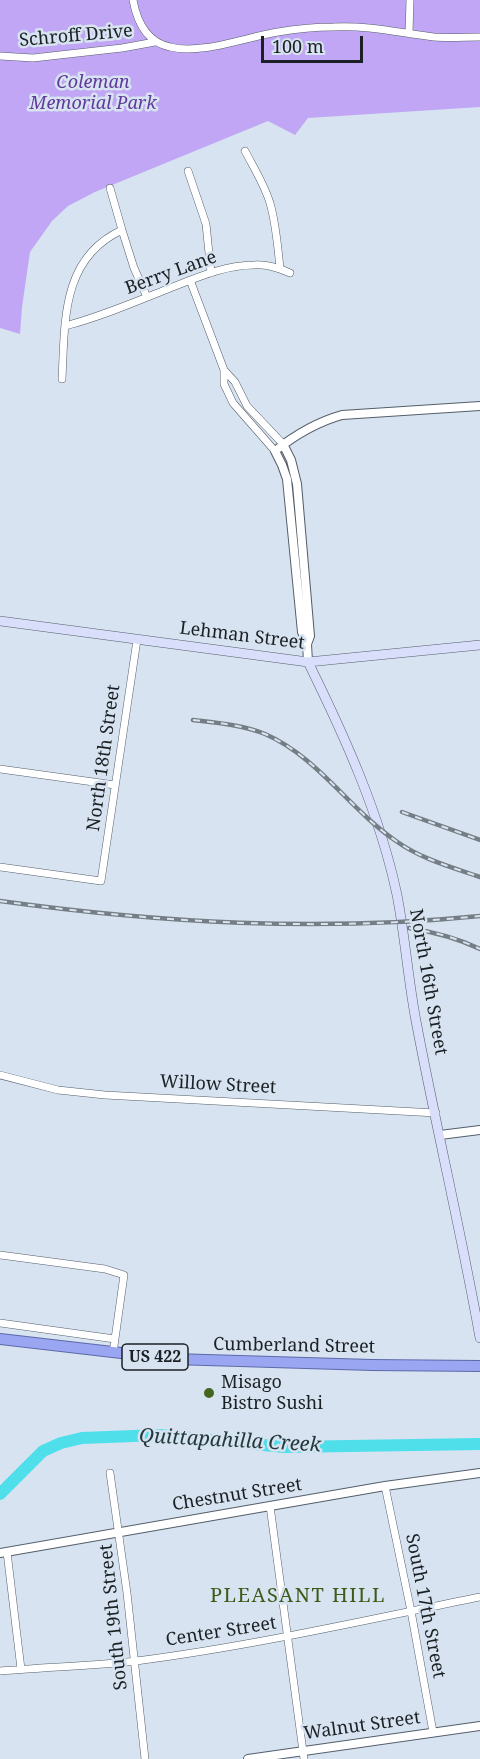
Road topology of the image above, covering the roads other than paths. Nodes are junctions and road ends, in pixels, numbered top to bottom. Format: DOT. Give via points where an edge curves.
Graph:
graph roads {
  1 [pos="133,0"];
  2 [pos="410,0"];
  3 [pos="409,33"];
  4 [pos="480,37"];
  5 [pos="154,42"];
  6 [pos="0,56"];
  7 [pos="245,151"];
  8 [pos="188,171"];
  9 [pos="110,188"];
  10 [pos="122,230"];
  11 [pos="280,269"];
  12 [pos="211,273"];
  13 [pos="290,273"];
  14 [pos="190,280"];
  15 [pos="147,297"];
  16 [pos="64,326"];
  17 [pos="224,370"];
  18 [pos="62,379"];
  19 [pos="480,406"];
  20 [pos="283,444"];
  21 [pos="275,451"];
  22 [pos="0,621"];
  23 [pos="137,640"];
  24 [pos="307,644"];
  25 [pos="480,645"];
  26 [pos="308,662"];
  27 [pos="0,769"];
  28 [pos="116,785"];
  29 [pos="0,867"];
  30 [pos="0,1075"];
  31 [pos="435,1113"];
  32 [pos="480,1130"];
  33 [pos="440,1135"];
  34 [pos="0,1255"];
  35 [pos="0,1323"];
  36 [pos="480,1338"];
  37 [pos="0,1339"];
  38 [pos="115,1339"];
  39 [pos="112,1353"];
  40 [pos="480,1365"];
  41 [pos="110,1473"];
  42 [pos="480,1473"];
  43 [pos="385,1486"];
  44 [pos="270,1506"];
  45 [pos="120,1531"];
  46 [pos="4,1552"];
  47 [pos="480,1597"];
  48 [pos="411,1611"];
  49 [pos="286,1637"];
  50 [pos="134,1661"];
  51 [pos="21,1669"];
  52 [pos="0,1671"];
  53 [pos="480,1726"];
  54 [pos="433,1732"];
  55 [pos="303,1755"];
  56 [pos="145,1759"];
  57 [pos="248,1759"];
  1 -- 5 [label="street" via="135,11"];
  2 -- 3 [label="street"];
  3 -- 4 [label="street"];
  3 -- 5 [label="street" via="334,27 280,31 196,49 171,48"];
  5 -- 6 [label="street, Schroff Drive" via="33,58"];
  7 -- 11 [label="street" via="270,203"];
  8 -- 12 [label="street" via="206,224"];
  9 -- 10 [label="street"];
  10 -- 15 [label="street"];
  10 -- 16 [label="street" via="100,243 76,275"];
  11 -- 12 [label="street, Berry Lane" via="254,265"];
  11 -- 13 [label="street, Berry Lane"];
  12 -- 14 [label="street, Berry Lane"];
  14 -- 15 [label="street, Berry Lane"];
  14 -- 17 [label="street, North 16th Street"];
  15 -- 16 [label="street, Berry Lane"];
  16 -- 18 [label="street"];
  17 -- 20 [label="street, North 16th Street" via="247,406"];
  17 -- 21 [label="street, North 16th Street" via="224,384 233,403"];
  19 -- 20 [label="street" via="342,415 325,420"];
  20 -- 21 [label="street"];
  20 -- 24 [label="street, North 16th Street" via="297,484 310,636"];
  21 -- 24 [label="street, North 16th Street" via="287,479 302,632"];
  22 -- 23 [label="main road, Lehman Street"];
  23 -- 26 [label="main road, Lehman Street"];
  23 -- 28 [label="street, North 18th Street"];
  24 -- 26 [label="street, North 16th Street"];
  25 -- 26 [label="main road, Lehman Street"];
  26 -- 31 [label="main road, North 16th Street" via="352,758 386,851"];
  27 -- 28 [label="street"];
  28 -- 29 [label="street, North 18th Street" via="101,881"];
  30 -- 31 [label="street, Willow Street" via="58,1090 105,1095"];
  31 -- 33 [label="main road, North 16th Street"];
  32 -- 33 [label="street"];
  33 -- 36 [label="main road, North 16th Street"];
  34 -- 38 [label="street" via="124,1275"];
  35 -- 38 [label="street"];
  37 -- 39 [label="highway, Cumberland Street / US 422"];
  38 -- 39 [label="street"];
  39 -- 40 [label="highway, Cumberland Street / US 422" via="216,1361"];
  41 -- 45 [label="street, South 19th Street"];
  42 -- 43 [label="street, Chestnut Street"];
  43 -- 44 [label="street, Chestnut Street"];
  43 -- 48 [label="street, South 17th Street"];
  44 -- 45 [label="street, Chestnut Street"];
  44 -- 49 [label="street"];
  45 -- 46 [label="street, Chestnut Street"];
  45 -- 50 [label="street, South 19th Street"];
  46 -- 51 [label="street"];
  47 -- 48 [label="street, Center Street"];
  48 -- 49 [label="street, Center Street"];
  48 -- 54 [label="street, South 17th Street"];
  49 -- 50 [label="street, Center Street"];
  49 -- 55 [label="street"];
  50 -- 51 [label="street, Center Street"];
  50 -- 56 [label="street, South 19th Street"];
  51 -- 52 [label="street, Center Street"];
  53 -- 54 [label="street, Walnut Street"];
  54 -- 55 [label="street, Walnut Street"];
  55 -- 57 [label="street, Walnut Street"];
}
